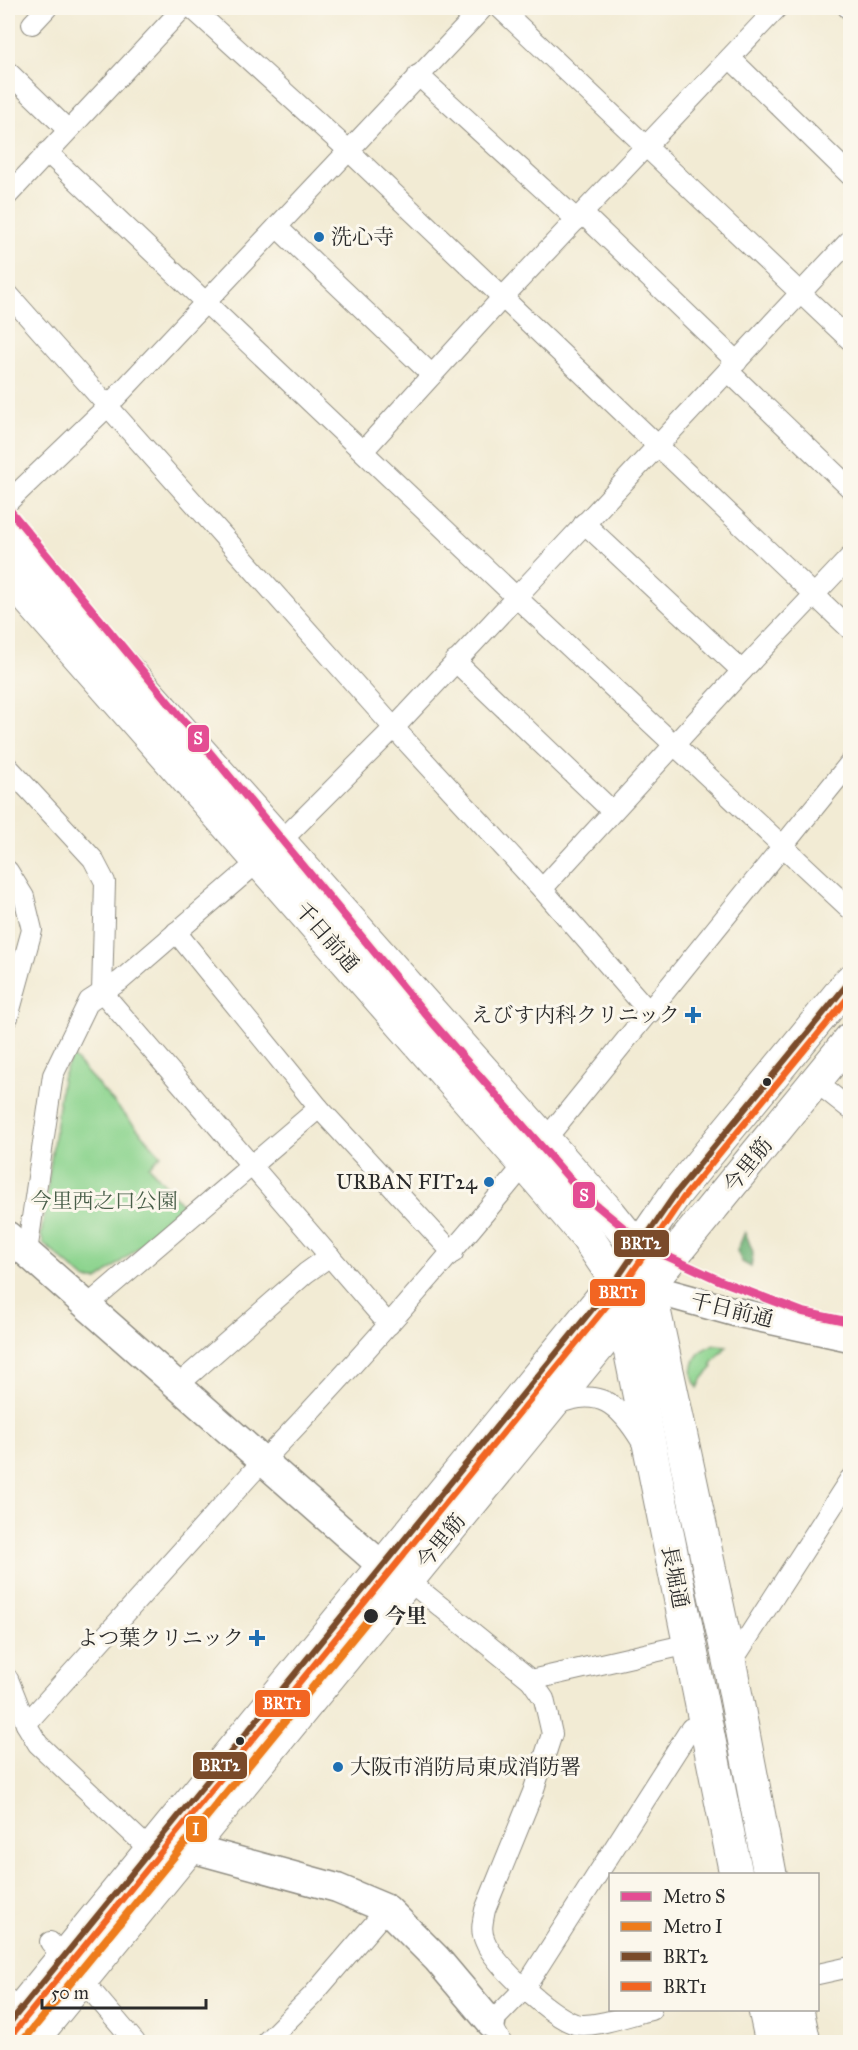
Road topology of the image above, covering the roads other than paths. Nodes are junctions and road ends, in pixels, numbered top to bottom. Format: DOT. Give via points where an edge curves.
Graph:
graph roads {
  1 [pos="47,8"];
  2 [pos="183,8"];
  3 [pos="192,8"];
  4 [pos="483,8"];
  5 [pos="500,8"];
  6 [pos="777,8"];
  7 [pos="32,24"];
  8 [pos="730,58"];
  9 [pos="8,72"];
  10 [pos="418,75"];
  11 [pos="68,129"];
  12 [pos="649,146"];
  13 [pos="347,149"];
  14 [pos="47,152"];
  15 [pos="850,175"];
  16 [pos="8,195"];
  17 [pos="580,217"];
  18 [pos="276,227"];
  19 [pos="850,240"];
  20 [pos="8,294"];
  21 [pos="800,294"];
  22 [pos="503,297"];
  23 [pos="206,301"];
  24 [pos="850,340"];
  25 [pos="733,366"];
  26 [pos="432,375"];
  27 [pos="108,406"];
  28 [pos="657,447"];
  29 [pos="363,451"];
  30 [pos="850,488"];
  31 [pos="8,502"];
  32 [pos="584,523"];
  33 [pos="8,536"];
  34 [pos="850,557"];
  35 [pos="8,575"];
  36 [pos="814,595"];
  37 [pos="515,596"];
  38 [pos="850,629"];
  39 [pos="455,660"];
  40 [pos="742,670"];
  41 [pos="394,728"];
  42 [pos="674,745"];
  43 [pos="850,763"];
  44 [pos="8,768"];
  45 [pos="612,811"];
  46 [pos="782,846"];
  47 [pos="269,851"];
  48 [pos="8,871"];
  49 [pos="542,889"];
  50 [pos="850,909"];
  51 [pos="176,932"];
  52 [pos="850,981"];
  53 [pos="102,992"];
  54 [pos="650,1013"];
  55 [pos="8,1017"];
  56 [pos="850,1039"];
  57 [pos="816,1082"];
  58 [pos="319,1108"];
  59 [pos="850,1109"];
  60 [pos="535,1152"];
  61 [pos="251,1164"];
  62 [pos="17,1244"];
  63 [pos="638,1249"];
  64 [pos="453,1253"];
  65 [pos="330,1256"];
  66 [pos="616,1280"];
  67 [pos="649,1287"];
  68 [pos="87,1306"];
  69 [pos="623,1317"];
  70 [pos="389,1325"];
  71 [pos="850,1337"];
  72 [pos="178,1385"];
  73 [pos="549,1408"];
  74 [pos="650,1454"];
  75 [pos="263,1461"];
  76 [pos="850,1479"];
  77 [pos="845,1501"];
  78 [pos="381,1565"];
  79 [pos="409,1581"];
  80 [pos="689,1644"];
  81 [pos="730,1665"];
  82 [pos="8,1678"];
  83 [pos="531,1680"];
  84 [pos="26,1724"];
  85 [pos="706,1725"];
  86 [pos="191,1848"];
  87 [pos="149,1849"];
  88 [pos="736,1873"];
  89 [pos="770,1873"];
  90 [pos="387,1910"];
  91 [pos="57,1949"];
  92 [pos="850,1967"];
  93 [pos="819,1974"];
  94 [pos="84,1980"];
  95 [pos="524,1989"];
  96 [pos="646,2011"];
  97 [pos="765,2011"];
  98 [pos="796,2011"];
  99 [pos="8,2025"];
  100 [pos="496,2033"];
  101 [pos="600,2034"];
  102 [pos="31,2043"];
  103 [pos="135,2043"];
  104 [pos="266,2043"];
  105 [pos="772,2043"];
  106 [pos="804,2043"];
  1 -- 7 [label="street"];
  2 -- 11 [label="street"];
  3 -- 13 [label="street"];
  4 -- 10 [label="street"];
  5 -- 12 [label="street"];
  6 -- 8 [label="street"];
  8 -- 12 [label="street"];
  8 -- 15 [label="street"];
  9 -- 11 [label="street"];
  10 -- 13 [label="street"];
  10 -- 17 [label="street"];
  11 -- 14 [label="street"];
  12 -- 17 [label="street"];
  12 -- 21 [label="street"];
  13 -- 18 [label="street"];
  13 -- 22 [label="street"];
  14 -- 16 [label="street"];
  14 -- 23 [label="street"];
  17 -- 22 [label="street"];
  17 -- 25 [label="street"];
  18 -- 23 [label="street"];
  18 -- 26 [label="street"];
  19 -- 21 [label="street"];
  20 -- 27 [label="street"];
  21 -- 24 [label="street"];
  21 -- 25 [label="street"];
  22 -- 26 [label="street"];
  22 -- 28 [label="street"];
  23 -- 27 [label="street"];
  23 -- 29 [label="street"];
  25 -- 28 [label="street"];
  25 -- 30 [label="street"];
  26 -- 29 [label="street"];
  27 -- 31 [label="street"];
  27 -- 41 [label="street"];
  28 -- 32 [label="street"];
  28 -- 36 [label="street"];
  29 -- 37 [label="street"];
  32 -- 37 [label="street"];
  32 -- 40 [label="street"];
  33 -- 47 [label="highway, 千日前通"];
  34 -- 36 [label="street"];
  35 -- 47 [label="highway, 千日前通"];
  36 -- 38 [label="street"];
  36 -- 40 [label="street"];
  37 -- 39 [label="street"];
  37 -- 42 [label="street"];
  39 -- 41 [label="street"];
  39 -- 45 [label="street"];
  40 -- 42 [label="street"];
  41 -- 47 [label="street"];
  41 -- 49 [label="street"];
  42 -- 45 [label="street"];
  42 -- 46 [label="street"];
  43 -- 46 [label="street"];
  44 -- 53 [label="street" via="93,859 105,882"];
  45 -- 49 [label="street"];
  46 -- 50 [label="street"];
  46 -- 54 [label="street"];
  47 -- 51 [label="street"];
  47 -- 60 [label="highway, 千日前通"];
  48 -- 55 [label="street" via="24,897 32,930"];
  49 -- 54 [label="street"];
  51 -- 53 [label="street"];
  51 -- 58 [label="street"];
  52 -- 63 [label="main road, 今里筋" via="676,1193"];
  53 -- 61 [label="street"];
  53 -- 62 [label="street" via="88,1001 53,1075"];
  54 -- 60 [label="street"];
  56 -- 57 [label="main road, 今里筋"];
  57 -- 59 [label="street"];
  57 -- 67 [label="main road, 今里筋"];
  58 -- 61 [label="street"];
  58 -- 64 [label="street"];
  60 -- 63 [label="highway, 千日前通"];
  60 -- 64 [label="street"];
  60 -- 66 [label="highway, 千日前通"];
  61 -- 65 [label="street"];
  61 -- 68 [label="street"];
  62 -- 68 [label="street"];
  63 -- 66 [label="main road, 今里筋"];
  63 -- 67 [label="highway, 千日前通"];
  64 -- 70 [label="street"];
  65 -- 70 [label="street"];
  65 -- 72 [label="street"];
  66 -- 67 [label="street, 千日前通"];
  66 -- 69 [label="highway, 長堀通"];
  66 -- 78 [label="main road, 今里筋"];
  67 -- 69 [label="main road, 今里筋"];
  67 -- 71 [label="street, 千日前通" via="735,1312"];
  67 -- 81 [label="highway, 長堀通"];
  68 -- 72 [label="street"];
  69 -- 73 [label="main road, 今里筋"];
  69 -- 74 [label="highway, 長堀通"];
  70 -- 75 [label="street"];
  72 -- 75 [label="street"];
  73 -- 74 [label="street" via="574,1397 601,1399 625,1417"];
  73 -- 79 [label="main road, 今里筋"];
  74 -- 80 [label="highway, 長堀通"];
  75 -- 78 [label="street"];
  75 -- 84 [label="street"];
  76 -- 77 [label="street"];
  77 -- 81 [label="street"];
  78 -- 87 [label="main road, 今里筋"];
  79 -- 83 [label="street"];
  79 -- 86 [label="main road, 今里筋"];
  80 -- 83 [label="street"];
  80 -- 85 [label="highway, 長堀通"];
  81 -- 89 [label="highway, 長堀通"];
  82 -- 84 [label="street"];
  83 -- 95 [label="street" via="544,1699 552,1734 481,1928 485,1943"];
  84 -- 87 [label="street" via="38,1744"];
  85 -- 88 [label="highway, 長堀通"];
  85 -- 95 [label="street" via="691,1728"];
  86 -- 90 [label="street" via="337,1888"];
  86 -- 94 [label="main road, 今里筋"];
  87 -- 91 [label="main road, 今里筋"];
  90 -- 100 [label="street" via="436,1959"];
  90 -- 104 [label="street"];
  91 -- 94 [label="street"];
  91 -- 99 [label="main road, 今里筋"];
  92 -- 93 [label="street"];
  94 -- 102 [label="main road, 今里筋"];
  94 -- 103 [label="street"];
  95 -- 100 [label="street"];
  95 -- 101 [label="street" via="551,2011"];
  96 -- 101 [label="street" via="614,2018"];
  97 -- 105 [label="highway"];
  98 -- 106 [label="highway"];
}
